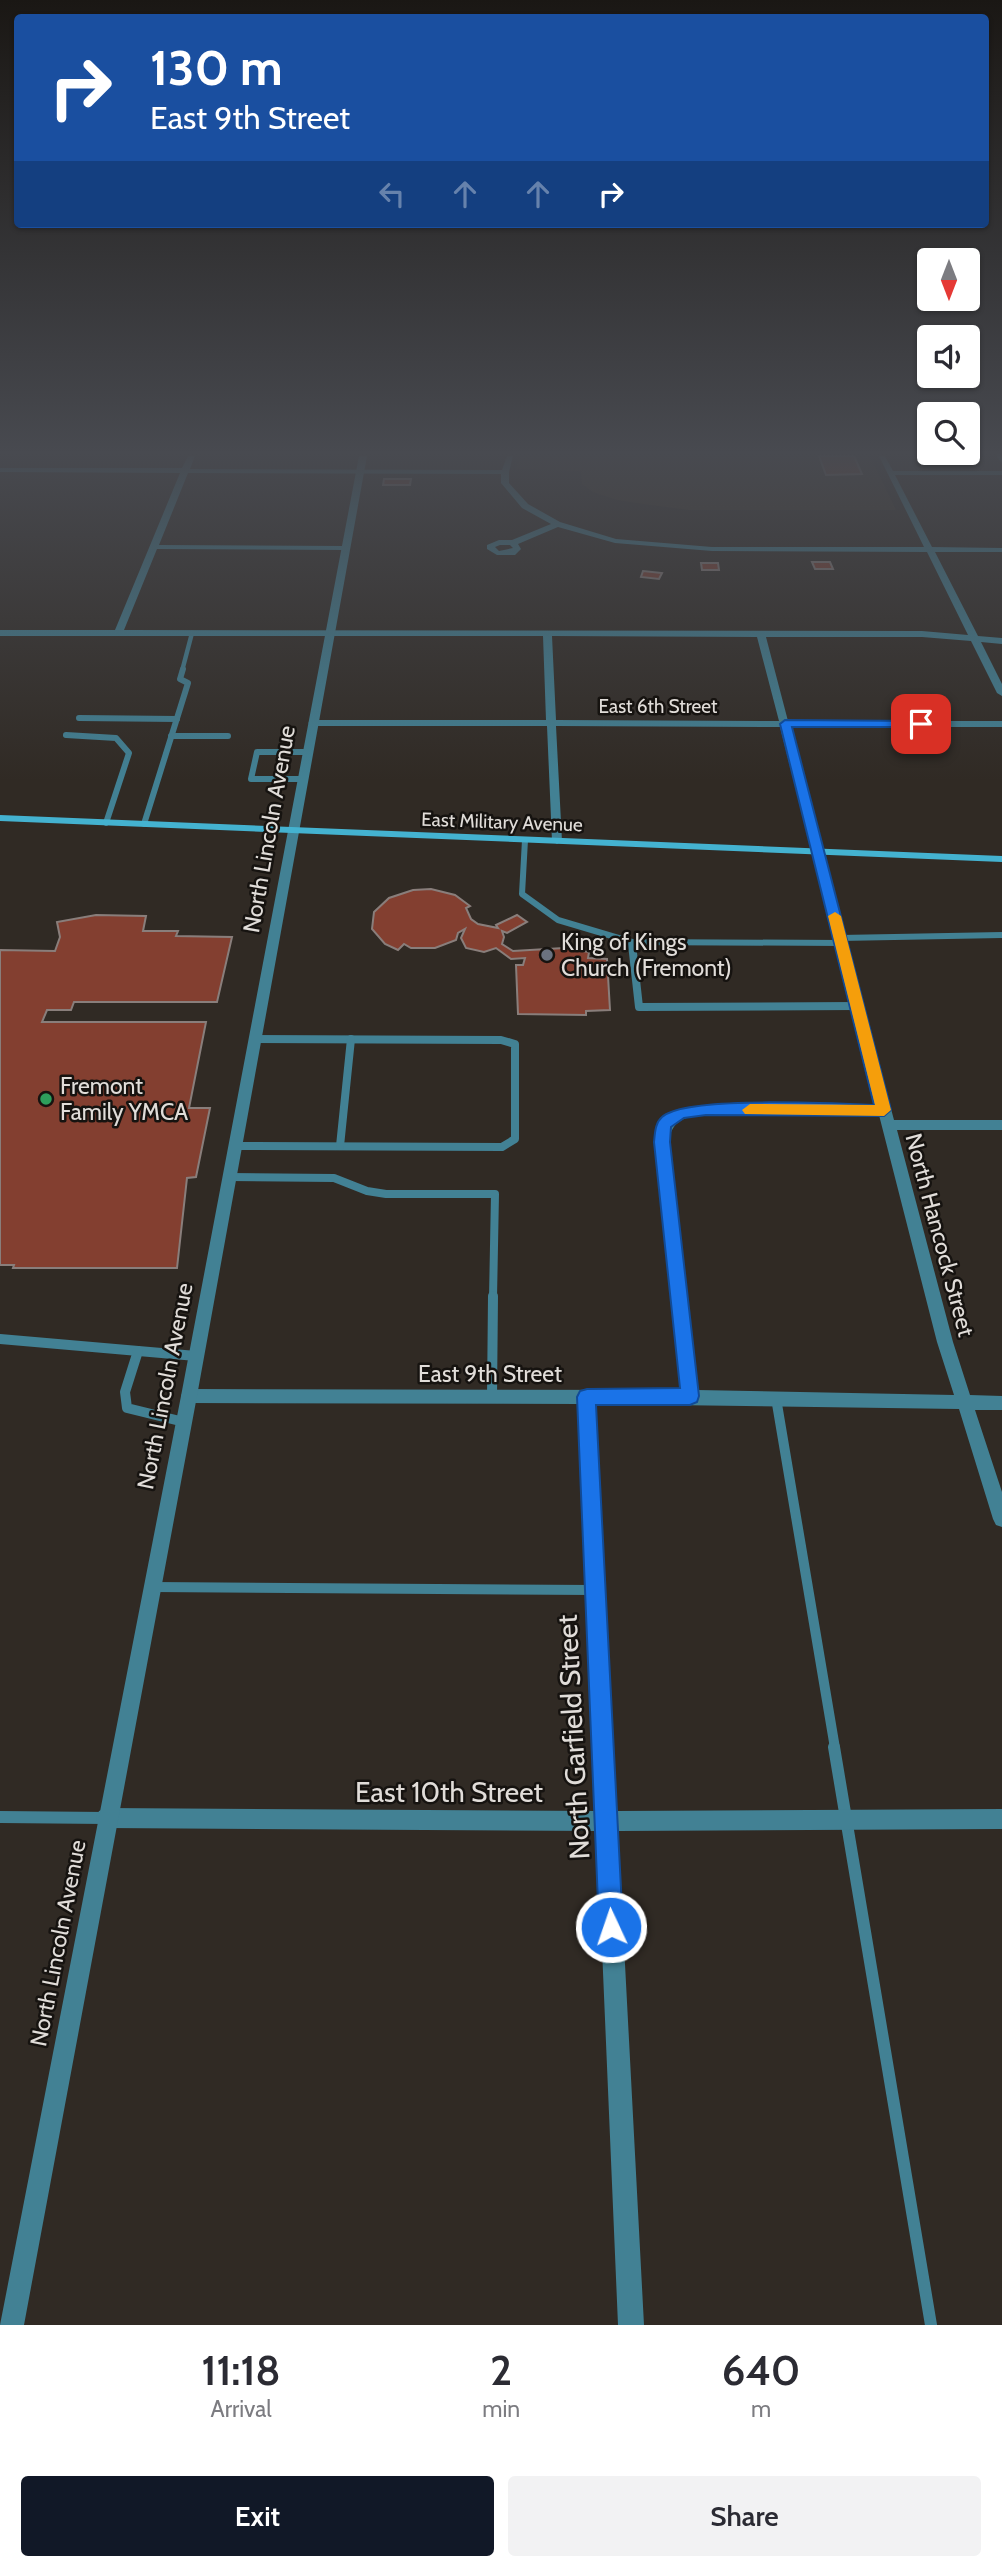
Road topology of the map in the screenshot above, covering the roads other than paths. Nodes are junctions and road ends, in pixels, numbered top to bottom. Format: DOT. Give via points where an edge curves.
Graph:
graph roads {
  1 [pos="146,564"];
  2 [pos="342,564"];
  3 [pos="936,564"];
  4 [pos="0,633"];
  5 [pos="118,633"];
  6 [pos="192,633"];
  7 [pos="330,633"];
  8 [pos="547,633"];
  9 [pos="761,634"];
  10 [pos="975,639"];
  11 [pos="1002,641"];
  12 [pos="1002,693"];
  13 [pos="79,718"];
  14 [pos="177,719"];
  15 [pos="313,723"];
  16 [pos="554,724"];
  17 [pos="785,724"];
  18 [pos="1002,724"];
  19 [pos="66,736"];
  20 [pos="171,736"];
  21 [pos="229,736"];
  22 [pos="308,751"];
  23 [pos="303,779"];
  24 [pos="0,818"];
  25 [pos="106,823"];
  26 [pos="144,824"];
  27 [pos="294,831"];
  28 [pos="525,840"];
  29 [pos="557,841"];
  30 [pos="818,852"];
  31 [pos="1002,859"];
  32 [pos="1002,935"];
  33 [pos="841,940"];
  34 [pos="632,942"];
  35 [pos="858,1006"];
  36 [pos="254,1039"];
  37 [pos="352,1039"];
  38 [pos="884,1110"];
  39 [pos="887,1125"];
  40 [pos="1002,1125"];
  41 [pos="234,1146"];
  42 [pos="340,1146"];
  43 [pos="229,1177"];
  44 [pos="0,1339"];
  45 [pos="138,1351"];
  46 [pos="196,1356"];
  47 [pos="189,1396"];
  48 [pos="690,1396"];
  49 [pos="492,1397"];
  50 [pos="587,1397"];
  51 [pos="776,1398"];
  52 [pos="965,1403"];
  53 [pos="1002,1403"];
  54 [pos="184,1422"];
  55 [pos="1002,1519"];
  56 [pos="151,1587"];
  57 [pos="594,1590"];
  58 [pos="0,1817"];
  59 [pos="106,1818"];
  60 [pos="1002,1819"];
  61 [pos="847,1820"];
  62 [pos="605,1821"];
  63 [pos="11,2325"];
  64 [pos="631,2325"];
  65 [pos="931,2325"];
  1 -- 5 [label="street"];
  2 -- 7 [label="street, North Lincoln Avenue"];
  3 -- 10 [label="street"];
  4 -- 5 [label="street"];
  5 -- 6 [label="street"];
  6 -- 7 [label="street"];
  6 -- 14 [label="lane" via="180,679 188,683"];
  7 -- 8 [label="street"];
  7 -- 15 [label="street, North Lincoln Avenue"];
  8 -- 9 [label="street"];
  8 -- 16 [label="street"];
  9 -- 10 [label="street" via="922,634"];
  9 -- 17 [label="street, North Hancock Street"];
  10 -- 11 [label="street"];
  10 -- 12 [label="street"];
  13 -- 14 [label="lane"];
  14 -- 20 [label="lane"];
  15 -- 16 [label="street, East 6th Street"];
  15 -- 22 [label="street, North Lincoln Avenue"];
  16 -- 17 [label="street, East 6th Street"];
  16 -- 29 [label="street"];
  17 -- 18 [label="street, East 6th Street"];
  17 -- 30 [label="street, North Hancock Street"];
  19 -- 25 [label="lane" via="116,738 128,753"];
  20 -- 21 [label="lane"];
  20 -- 26 [label="lane"];
  22 -- 23 [label="street, North Lincoln Avenue"];
  22 -- 23 [label="lane" via="257,752 251,779"];
  23 -- 27 [label="street, North Lincoln Avenue"];
  24 -- 25 [label="main road, East Military Avenue"];
  25 -- 26 [label="main road, East Military Avenue"];
  26 -- 27 [label="main road, East Military Avenue"];
  27 -- 28 [label="main road, East Military Avenue"];
  27 -- 36 [label="street, North Lincoln Avenue"];
  28 -- 29 [label="main road, East Military Avenue"];
  28 -- 34 [label="lane" via="522,894 558,920"];
  29 -- 30 [label="main road, East Military Avenue"];
  30 -- 31 [label="main road, East Military Avenue"];
  30 -- 33 [label="street, North Hancock Street"];
  32 -- 33 [label="lane"];
  33 -- 34 [label="lane"];
  33 -- 35 [label="street, North Hancock Street"];
  34 -- 35 [label="lane" via="639,1007"];
  35 -- 38 [label="street, North Hancock Street"];
  36 -- 37 [label="lane"];
  36 -- 41 [label="street, North Lincoln Avenue"];
  37 -- 42 [label="lane"];
  37 -- 42 [label="lane" via="501,1040 515,1044 515,1139 502,1147"];
  38 -- 39 [label="street, North Hancock Street"];
  38 -- 48 [label="street" via="706,1110 681,1112 667,1121 662,1142"];
  39 -- 40 [label="street"];
  39 -- 52 [label="street, North Hancock Street"];
  41 -- 42 [label="lane"];
  41 -- 43 [label="street, North Lincoln Avenue"];
  43 -- 46 [label="street, North Lincoln Avenue"];
  43 -- 49 [label="lane" via="334,1178 386,1194 495,1194"];
  44 -- 45 [label="lane"];
  45 -- 46 [label="lane"];
  45 -- 54 [label="lane" via="125,1392 127,1408"];
  46 -- 47 [label="street, North Lincoln Avenue"];
  47 -- 49 [label="street, East 9th Street"];
  47 -- 54 [label="street, North Lincoln Avenue"];
  48 -- 50 [label="street, East 9th Street"];
  48 -- 51 [label="street, East 9th Street"];
  49 -- 50 [label="street, East 9th Street"];
  50 -- 57 [label="street, North Garfield Street"];
  51 -- 52 [label="street, East 9th Street"];
  51 -- 61 [label="lane"];
  52 -- 53 [label="street, East 9th Street"];
  52 -- 55 [label="street, North Hancock Street"];
  54 -- 56 [label="street, North Lincoln Avenue"];
  56 -- 57 [label="lane"];
  56 -- 59 [label="street, North Lincoln Avenue"];
  57 -- 62 [label="street, North Garfield Street"];
  58 -- 59 [label="lane"];
  59 -- 62 [label="street, East 10th Street"];
  59 -- 63 [label="street, North Lincoln Avenue"];
  60 -- 61 [label="street, East 10th Street"];
  61 -- 62 [label="street, East 10th Street"];
  61 -- 65 [label="lane"];
  62 -- 64 [label="street, North Garfield Street"];
}
